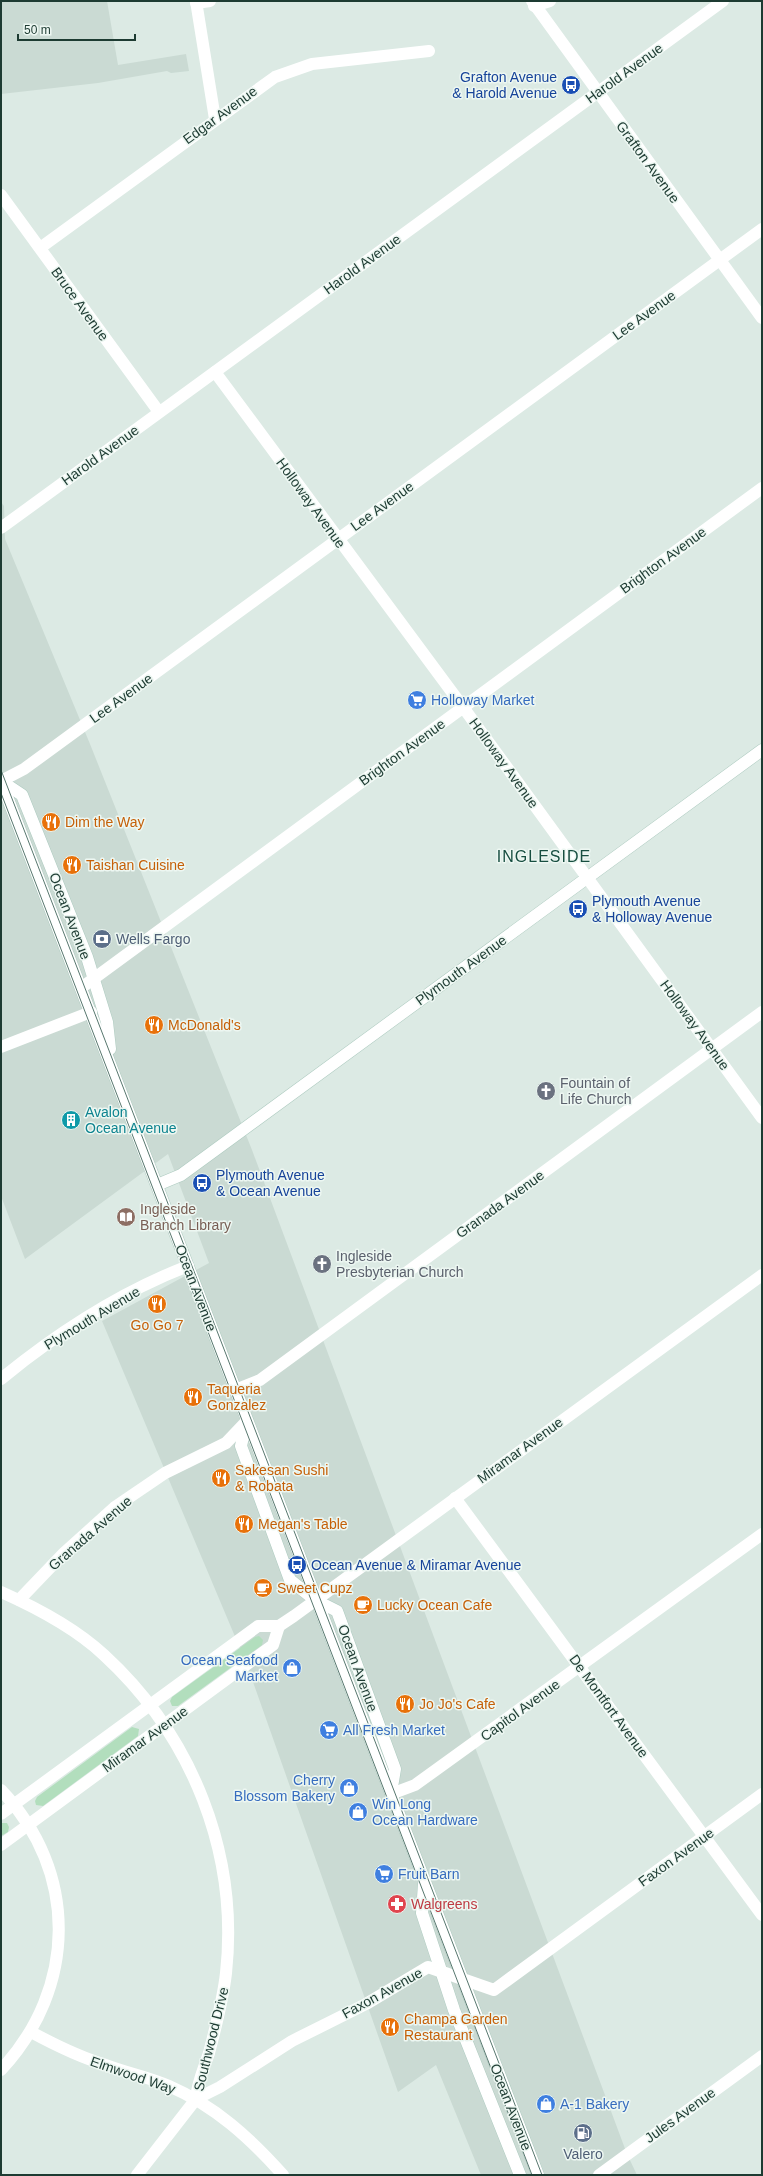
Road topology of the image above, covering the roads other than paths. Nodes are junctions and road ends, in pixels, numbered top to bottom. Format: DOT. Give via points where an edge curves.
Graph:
graph roads {
  1 [pos="210,1"];
  2 [pos="550,1"];
  3 [pos="723,1"];
  4 [pos="196,2"];
  5 [pos="533,4"];
  6 [pos="429,51"];
  7 [pos="597,92"];
  8 [pos="215,119"];
  9 [pos="1,195"];
  10 [pos="762,229"];
  11 [pos="40,248"];
  12 [pos="720,260"];
  13 [pos="762,318"];
  14 [pos="215,372"];
  15 [pos="159,412"];
  16 [pos="762,488"];
  17 [pos="1,528"];
  18 [pos="338,539"];
  19 [pos="463,707"];
  20 [pos="762,750"];
  21 [pos="1,781"];
  22 [pos="587,878"];
  23 [pos="94,978"];
  24 [pos="81,988"];
  25 [pos="91,1012"];
  26 [pos="762,1012"];
  27 [pos="1,1047"];
  28 [pos="712,1048"];
  29 [pos="111,1065"];
  30 [pos="762,1118"];
  31 [pos="157,1185"];
  32 [pos="188,1266"];
  33 [pos="762,1275"];
  34 [pos="1,1379"];
  35 [pos="235,1390"];
  36 [pos="246,1422"];
  37 [pos="455,1498"];
  38 [pos="762,1534"];
  39 [pos="1,1592"];
  40 [pos="19,1600"];
  41 [pos="315,1600"];
  42 [pos="279,1626"];
  43 [pos="579,1666"];
  44 [pos="150,1705"];
  45 [pos="164,1725"];
  46 [pos="1,1790"];
  47 [pos="391,1794"];
  48 [pos="762,1794"];
  49 [pos="18,1809"];
  50 [pos="1,1814"];
  51 [pos="28,1824"];
  52 [pos="704,1836"];
  53 [pos="1,1845"];
  54 [pos="424,1881"];
  55 [pos="762,1915"];
  56 [pos="442,1972"];
  57 [pos="462,1979"];
  58 [pos="31,2032"];
  59 [pos="762,2056"];
  60 [pos="1,2070"];
  61 [pos="196,2100"];
  62 [pos="137,2175"];
  63 [pos="283,2175"];
  64 [pos="520,2175"];
  65 [pos="538,2175"];
  66 [pos="599,2175"];
  1 -- 4 [label="street"];
  2 -- 5 [label="street"];
  3 -- 7 [label="street, Harold Avenue"];
  4 -- 8 [label="street"];
  5 -- 7 [label="street, Grafton Avenue"];
  6 -- 8 [label="street, Edgar Avenue" via="312,64 294,69 261,85"];
  7 -- 12 [label="street, Grafton Avenue"];
  7 -- 14 [label="street, Harold Avenue"];
  8 -- 11 [label="street, Edgar Avenue"];
  9 -- 11 [label="street, Bruce Avenue"];
  10 -- 12 [label="street, Lee Avenue"];
  11 -- 15 [label="street, Bruce Avenue"];
  12 -- 13 [label="street, Grafton Avenue"];
  12 -- 18 [label="street, Lee Avenue"];
  14 -- 15 [label="street, Harold Avenue"];
  14 -- 18 [label="street, Holloway Avenue"];
  15 -- 17 [label="street, Harold Avenue"];
  16 -- 19 [label="street, Brighton Avenue"];
  18 -- 19 [label="street, Holloway Avenue"];
  18 -- 21 [label="street, Lee Avenue" via="24,769"];
  19 -- 22 [label="street, Holloway Avenue"];
  19 -- 23 [label="street, Brighton Avenue"];
  20 -- 22 [label="street, Plymouth Avenue"];
  21 -- 23 [label="street, Ocean Avenue" via="22,795"];
  21 -- 24 [label="street, Ocean Avenue"];
  22 -- 28 [label="street, Holloway Avenue"];
  22 -- 31 [label="street, Plymouth Avenue" via="181,1175"];
  23 -- 24 [label="street, Brighton Avenue"];
  23 -- 29 [label="street, Ocean Avenue" via="107,1022"];
  24 -- 25 [label="street, Ocean Avenue"];
  25 -- 27 [label="street"];
  25 -- 29 [label="street, Ocean Avenue"];
  26 -- 28 [label="street, Granada Avenue"];
  28 -- 30 [label="street, Holloway Avenue"];
  28 -- 35 [label="street, Granada Avenue" via="260,1380"];
  29 -- 31 [label="street, Ocean Avenue"];
  31 -- 32 [label="street, Ocean Avenue"];
  32 -- 34 [label="street, Plymouth Avenue" via="100,1310"];
  32 -- 35 [label="street, Ocean Avenue"];
  33 -- 37 [label="street, Miramar Avenue"];
  35 -- 36 [label="street, Ocean Avenue"];
  36 -- 40 [label="street, Granada Avenue" via="226,1443 165,1473 115,1507 64,1553"];
  36 -- 41 [label="street, Ocean Avenue"];
  36 -- 41 [label="street, Ocean Avenue" via="241,1446 284,1566 290,1580"];
  37 -- 41 [label="street, Miramar Avenue"];
  37 -- 43 [label="street, De Montfort Avenue"];
  38 -- 43 [label="street, Capitol Avenue"];
  39 -- 40 [label="street, Southwood Drive"];
  40 -- 44 [label="street, Southwood Drive" via="49,1616 103,1654"];
  41 -- 42 [label="street, Miramar Avenue"];
  41 -- 47 [label="street, Ocean Avenue" via="337,1612 395,1769"];
  42 -- 44 [label="street, Miramar Avenue" via="258,1626"];
  42 -- 45 [label="street, Miramar Avenue" via="273,1645"];
  43 -- 47 [label="street, Capitol Avenue" via="415,1785"];
  43 -- 52 [label="street, De Montfort Avenue"];
  44 -- 45 [label="street, Southwood Drive"];
  44 -- 49 [label="street, Miramar Avenue"];
  45 -- 51 [label="street, Miramar Avenue"];
  45 -- 61 [label="street, Southwood Drive" via="192,1773 213,1826 220,1855 228,1914 227,1965 222,2003 199,2081"];
  46 -- 49 [label="street"];
  47 -- 54 [label="street, Ocean Avenue"];
  48 -- 52 [label="street, Faxon Avenue"];
  49 -- 50 [label="street, Miramar Avenue"];
  49 -- 51 [label="street"];
  51 -- 53 [label="street, Miramar Avenue"];
  51 -- 58 [label="street" via="51,1871 59,1924 58,1953 52,1981"];
  52 -- 55 [label="street, De Montfort Avenue"];
  52 -- 57 [label="street, Faxon Avenue" via="494,1990"];
  54 -- 56 [label="street, Ocean Avenue" via="422,1913"];
  54 -- 57 [label="street, Ocean Avenue"];
  56 -- 57 [label="street, Faxon Avenue"];
  56 -- 61 [label="street, Faxon Avenue" via="428,1967 366,2004 292,2041"];
  56 -- 64 [label="street, Ocean Avenue" via="454,2010"];
  57 -- 65 [label="street, Ocean Avenue"];
  58 -- 60 [label="street" via="17,2053"];
  58 -- 61 [label="street, Elmwood Way" via="78,2056 162,2083"];
  59 -- 66 [label="street, Jules Avenue"];
  61 -- 62 [label="street, Faxon Avenue"];
  61 -- 63 [label="street, Elmwood Way" via="247,2136"];
}
